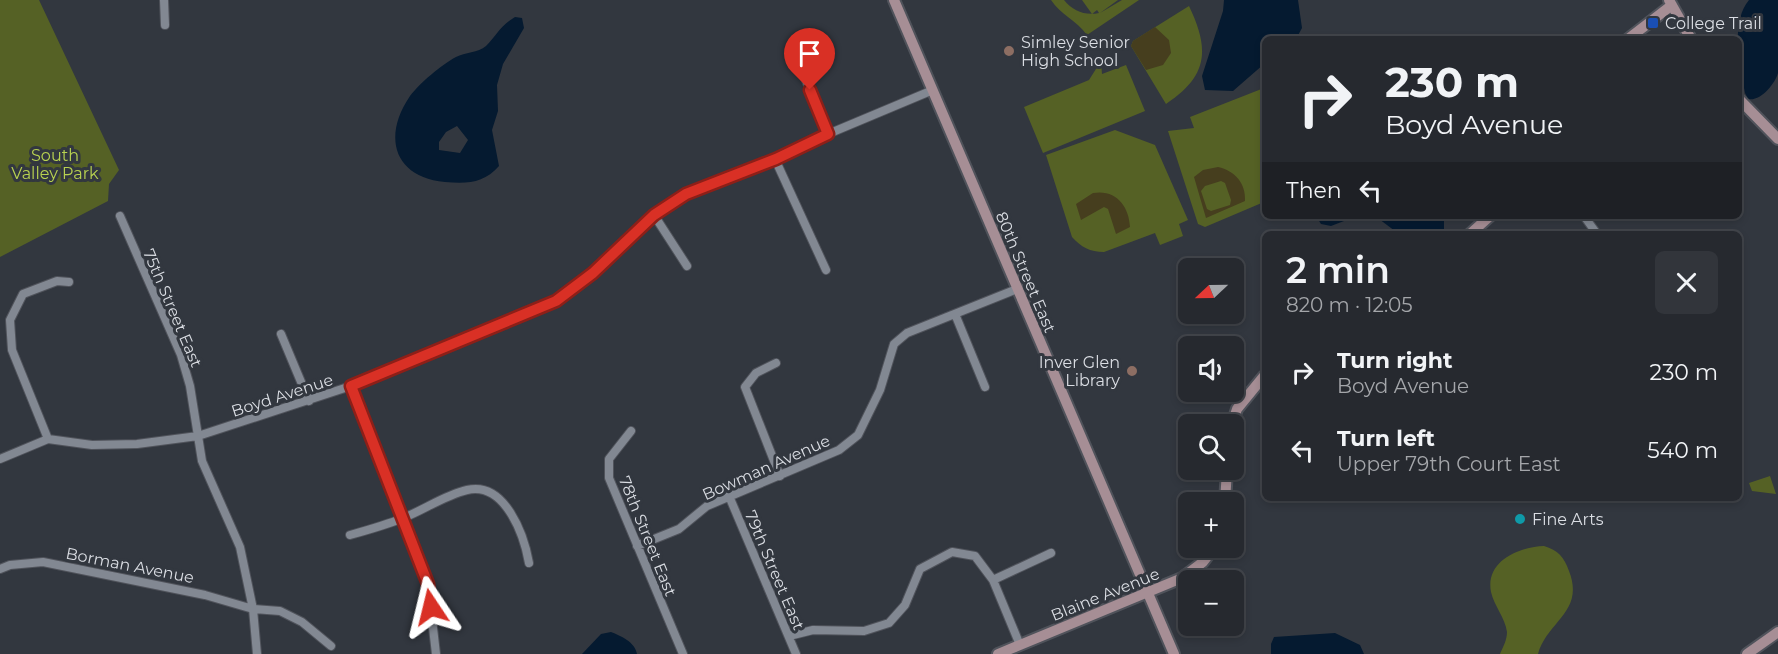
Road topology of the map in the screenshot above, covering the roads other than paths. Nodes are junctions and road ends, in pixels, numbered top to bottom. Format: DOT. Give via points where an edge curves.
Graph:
graph roads {
  1 [pos="164,0"];
  2 [pos="894,0"];
  3 [pos="1673,2"];
  4 [pos="165,25"];
  5 [pos="1632,36"];
  6 [pos="1690,36"];
  7 [pos="792,46"];
  8 [pos="933,90"];
  9 [pos="1742,102"];
  10 [pos="828,134"];
  11 [pos="1778,139"];
  12 [pos="776,159"];
  13 [pos="654,215"];
  14 [pos="120,216"];
  15 [pos="1487,219"];
  16 [pos="1473,231"];
  17 [pos="687,266"];
  18 [pos="826,270"];
  19 [pos="69,282"];
  20 [pos="1017,289"];
  21 [pos="955,314"];
  22 [pos="281,334"];
  23 [pos="776,363"];
  24 [pos="1262,378"];
  25 [pos="351,386"];
  26 [pos="986,387"];
  27 [pos="309,401"];
  28 [pos="1235,414"];
  29 [pos="631,431"];
  30 [pos="198,436"];
  31 [pos="48,439"];
  32 [pos="0,459"];
  33 [pos="780,476"];
  34 [pos="729,496"];
  35 [pos="403,518"];
  36 [pos="350,535"];
  37 [pos="637,546"];
  38 [pos="1051,553"];
  39 [pos="1206,558"];
  40 [pos="529,563"];
  41 [pos="0,569"];
  42 [pos="993,580"];
  43 [pos="1148,593"];
  44 [pos="253,609"];
  45 [pos="1778,632"];
  46 [pos="789,636"];
  47 [pos="1020,645"];
  48 [pos="331,646"];
  49 [pos="257,654"];
  50 [pos="436,654"];
  51 [pos="683,654"];
  52 [pos="796,654"];
  53 [pos="998,654"];
  54 [pos="1174,654"];
  55 [pos="1747,654"];
  1 -- 4 [label="street"];
  2 -- 8 [label="street, 80th Street East"];
  3 -- 5 [label="street"];
  3 -- 6 [label="street"];
  7 -- 10 [label="street"];
  8 -- 10 [label="street, Boyd Avenue"];
  8 -- 20 [label="street, 80th Street East"];
  9 -- 11 [label="street"];
  10 -- 12 [label="street, Boyd Avenue"];
  12 -- 13 [label="street, Boyd Avenue" via="686,194"];
  12 -- 18 [label="street"];
  13 -- 17 [label="street"];
  13 -- 25 [label="street, Boyd Avenue" via="593,273 556,301"];
  14 -- 30 [label="street, 75th Street East" via="181,356"];
  15 -- 16 [label="street"];
  19 -- 31 [label="street" via="57,281 23,294 10,320 12,350"];
  20 -- 21 [label="street, Bowman Avenue"];
  20 -- 43 [label="street, 80th Street East"];
  21 -- 26 [label="street"];
  21 -- 33 [label="street, Bowman Avenue" via="907,333 894,344 880,390 858,435 839,450"];
  22 -- 27 [label="street"];
  23 -- 33 [label="street" via="756,373 745,387"];
  24 -- 28 [label="street"];
  25 -- 27 [label="street, Boyd Avenue"];
  25 -- 35 [label="street"];
  27 -- 30 [label="street, Boyd Avenue"];
  29 -- 37 [label="street, 78th Street East" via="609,459 609,478"];
  30 -- 31 [label="street, Boyd Avenue" via="92,445"];
  30 -- 44 [label="street, 75th Street East" via="207,478 240,547"];
  31 -- 32 [label="street"];
  33 -- 34 [label="street, Bowman Avenue"];
  34 -- 37 [label="street, Bowman Avenue" via="707,506 679,529"];
  34 -- 46 [label="street, 79th Street East"];
  35 -- 36 [label="street"];
  35 -- 40 [label="street" via="467,490 484,490 511,513"];
  35 -- 50 [label="street" via="428,584"];
  37 -- 51 [label="street, 78th Street East"];
  38 -- 42 [label="street"];
  39 -- 43 [label="street, Blaine Avenue" via="1182,578"];
  41 -- 44 [label="street, Borman Avenue" via="43,562 206,595"];
  42 -- 46 [label="street" via="975,556 952,552 920,569 905,605 889,623 864,631 813,630"];
  42 -- 47 [label="street"];
  43 -- 47 [label="street, Blaine Avenue"];
  43 -- 54 [label="street, 80th Street East"];
  44 -- 48 [label="street, Borman Avenue" via="280,611 302,622"];
  44 -- 49 [label="street, 75th Street East"];
  45 -- 55 [label="street"];
  46 -- 52 [label="street, 79th Street East"];
  47 -- 53 [label="street, Blaine Avenue"];
}
